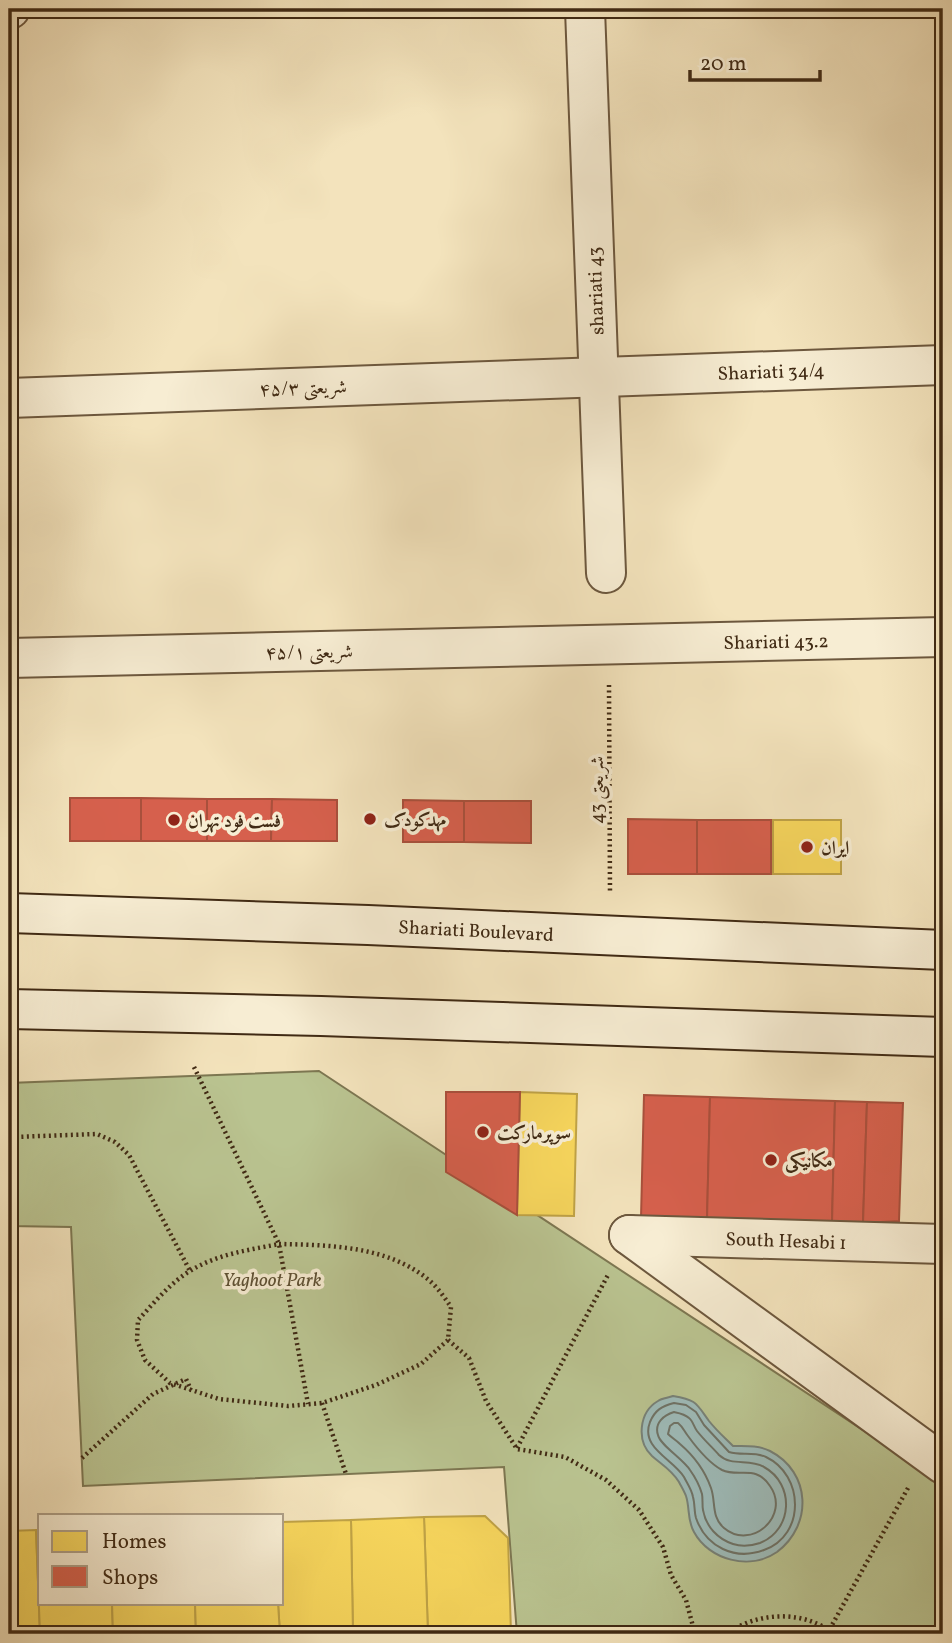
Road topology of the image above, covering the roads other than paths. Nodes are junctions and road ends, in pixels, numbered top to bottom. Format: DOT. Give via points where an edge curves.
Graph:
graph roads {
  1 [pos="585,9"];
  2 [pos="943,365"];
  3 [pos="598,376"];
  4 [pos="9,398"];
  5 [pos="606,573"];
  6 [pos="943,637"];
  7 [pos="609,644"];
  8 [pos="9,658"];
  9 [pos="9,913"];
  10 [pos="943,950"];
  11 [pos="9,1009"];
  12 [pos="943,1037"];
  13 [pos="943,1244"];
  14 [pos="935,1458"];
  1 -- 3 [label="street, shariati 43"];
  2 -- 3 [label="street, Shariati 34/4"];
  3 -- 4 [label="street, شریعتی ۴۵/۳"];
  3 -- 5 [label="street, shariati 43"];
  6 -- 7 [label="street, Shariati 43.2"];
  7 -- 8 [label="street, شریعتی ۴۵/۱"];
  9 -- 10 [label="street, Shariati Boulevard"];
  11 -- 12 [label="street"];
  13 -- 14 [label="street, South Hesabi 1" via="629,1235"];
}
